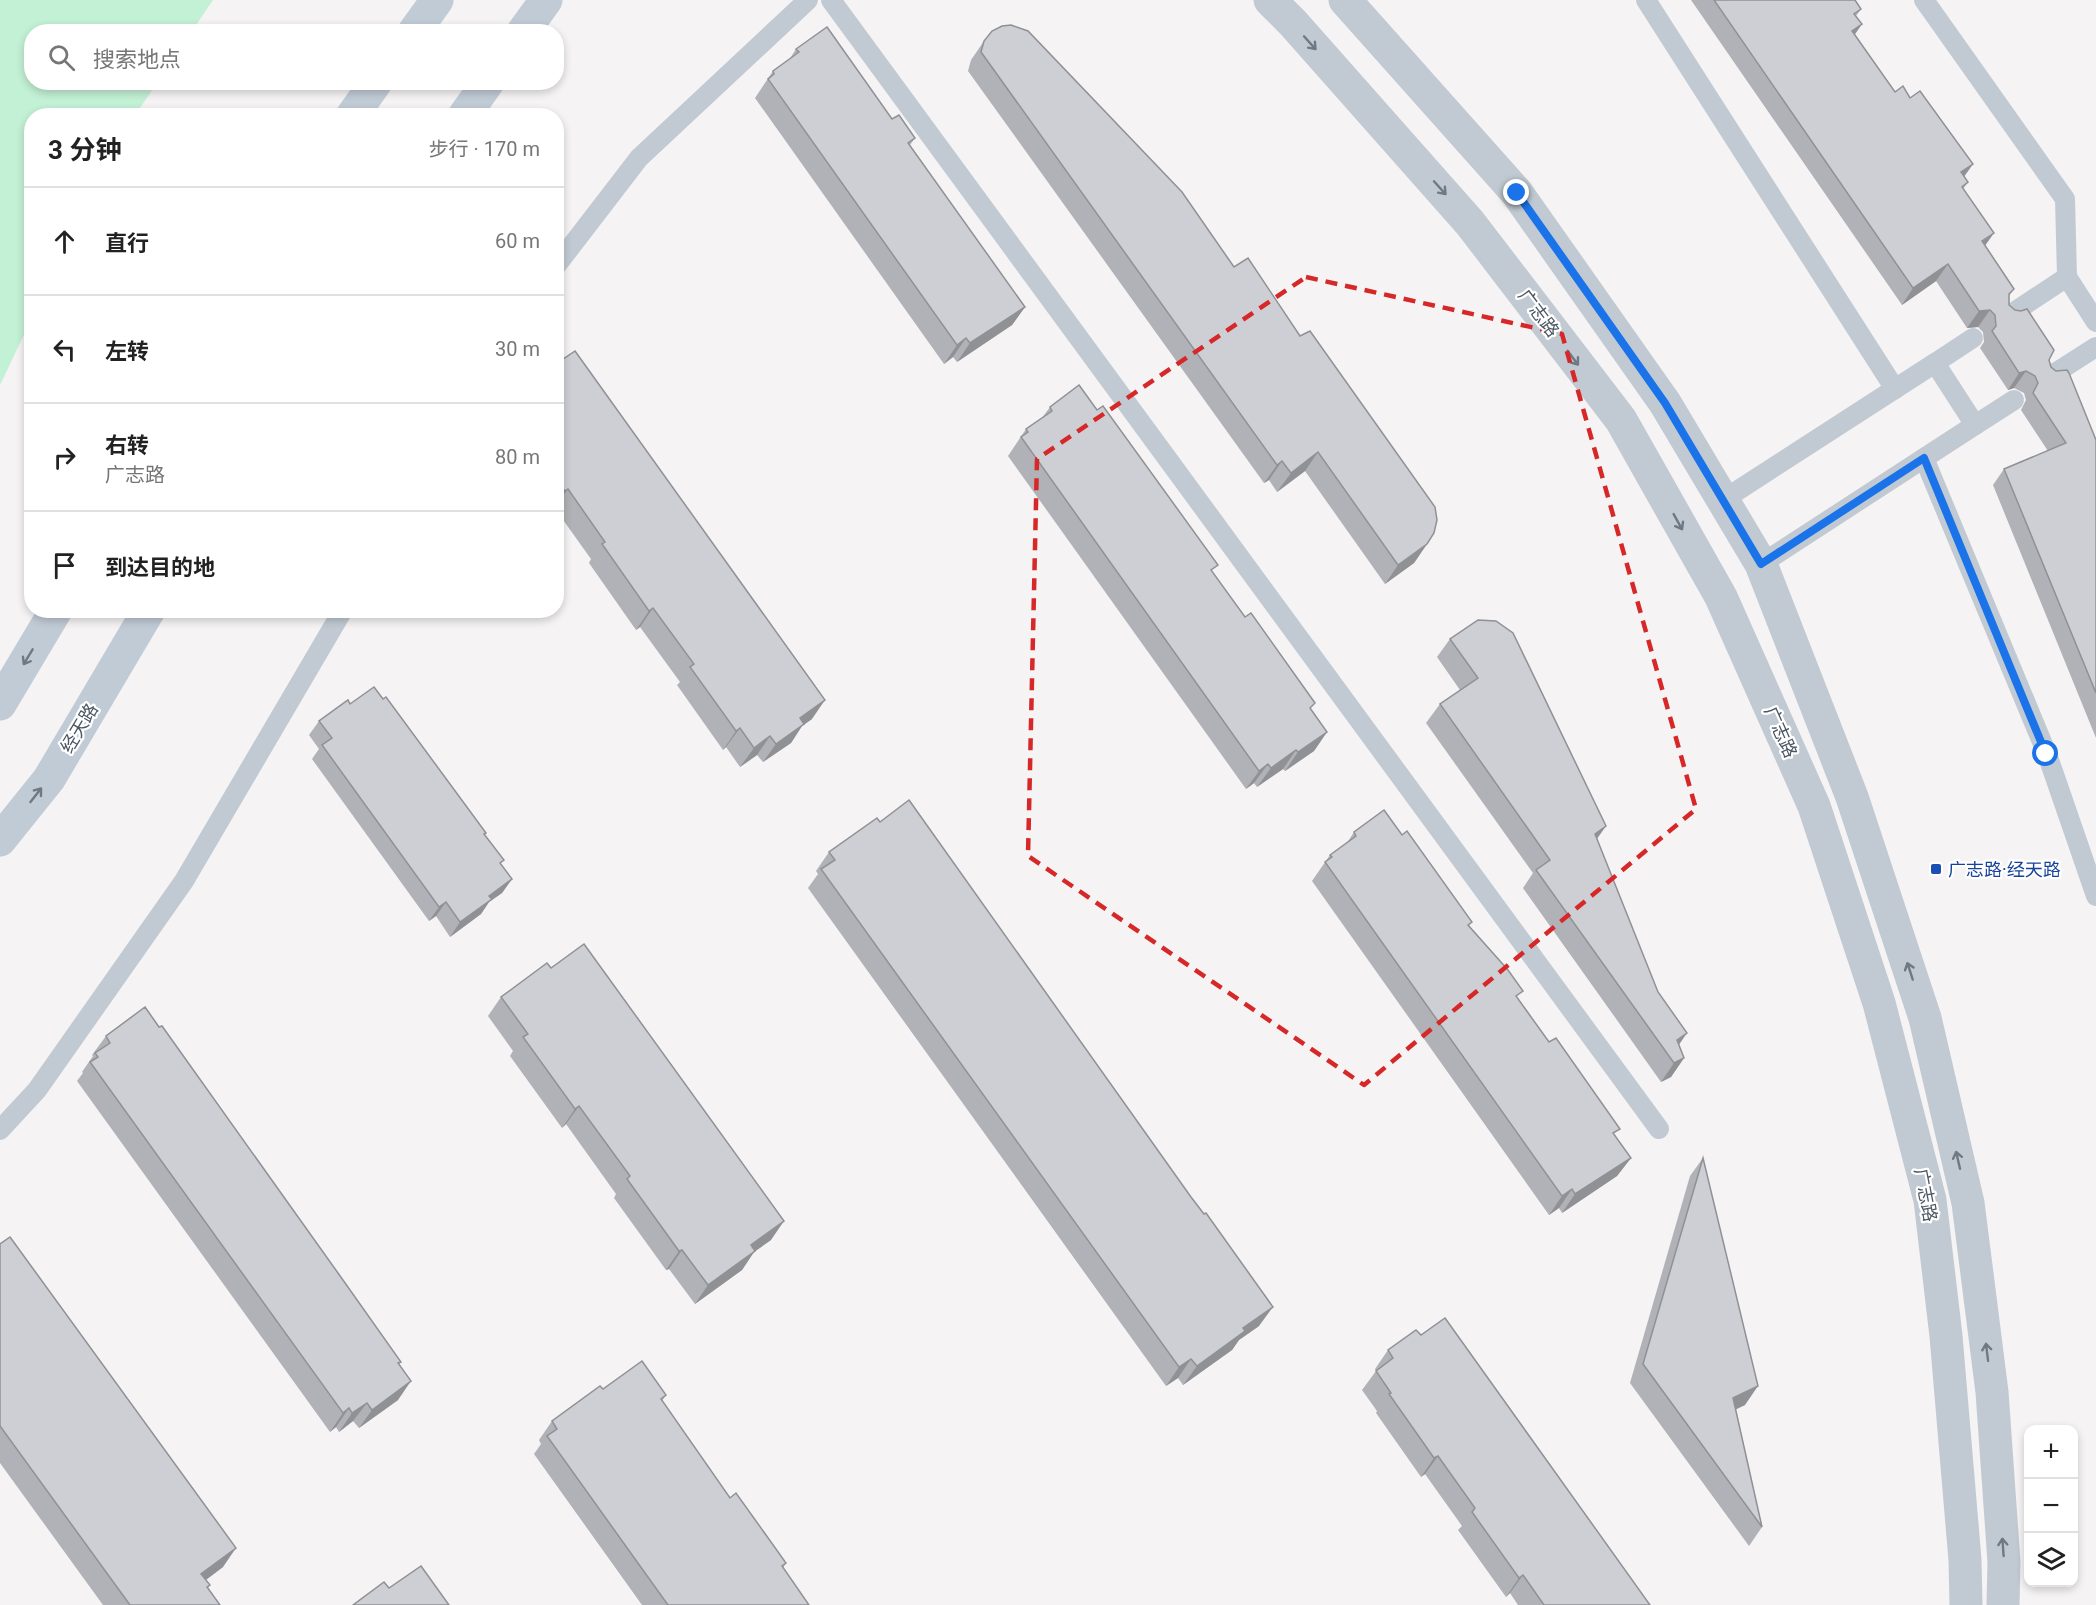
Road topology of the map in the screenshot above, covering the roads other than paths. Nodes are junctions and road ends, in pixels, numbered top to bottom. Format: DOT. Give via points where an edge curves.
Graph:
graph roads {
  1 [pos="437,0"];
  2 [pos="546,0"];
  3 [pos="808,0"];
  4 [pos="831,0"];
  5 [pos="1270,0"];
  6 [pos="1345,0"];
  7 [pos="1646,0"];
  8 [pos="1924,0"];
  9 [pos="420,24"];
  10 [pos="530,24"];
  11 [pos="370,90"];
  12 [pos="482,90"];
  13 [pos="358,108"];
  14 [pos="470,108"];
  15 [pos="564,256"];
  16 [pos="2067,277"];
  17 [pos="2008,316"];
  18 [pos="2096,322"];
  19 [pos="1973,338"];
  20 [pos="2096,347"];
  21 [pos="1935,363"];
  22 [pos="2049,377"];
  23 [pos="1895,389"];
  24 [pos="2014,400"];
  25 [pos="1975,425"];
  26 [pos="1924,458"];
  27 [pos="1722,500"];
  28 [pos="1761,564"];
  29 [pos="51,618"];
  30 [pos="144,618"];
  31 [pos="338,618"];
  32 [pos="0,704"];
  33 [pos="0,840"];
  34 [pos="2096,896"];
  35 [pos="1659,1129"];
  36 [pos="0,1130"];
  37 [pos="1966,1605"];
  38 [pos="2003,1605"];
  1 -- 9 [label="main road"];
  2 -- 10 [label="main road"];
  3 -- 15 [label="lane" via="639,159"];
  4 -- 35 [label="lane"];
  5 -- 37 [label="street, 广志路, one-way" via="1470,223 1621,420 1721,597 1814,806 1879,1003 1930,1200 1946,1336"];
  6 -- 27 [label="street" via="1517,193 1665,403"];
  7 -- 23 [label="lane"];
  8 -- 16 [label="lane" via="2065,199"];
  11 -- 13 [label="main road"];
  12 -- 14 [label="main road"];
  16 -- 17 [label="lane"];
  16 -- 18 [label="lane"];
  19 -- 21 [label="lane"];
  20 -- 22 [label="lane"];
  21 -- 23 [label="lane"];
  21 -- 25 [label="lane"];
  23 -- 27 [label="lane"];
  24 -- 25 [label="lane"];
  25 -- 26 [label="lane"];
  26 -- 28 [label="lane"];
  26 -- 34 [label="lane" via="2046,754"];
  27 -- 28 [label="street"];
  38 -- 28 [label="street, one-way" via="2004,1562 1992,1392 1968,1203 1925,1017 1852,797"];
  29 -- 32 [label="main road, one-way"];
  33 -- 30 [label="main road, 经天路, one-way" via="49,779"];
  31 -- 36 [label="lane" via="184,881 37,1090"];
}
